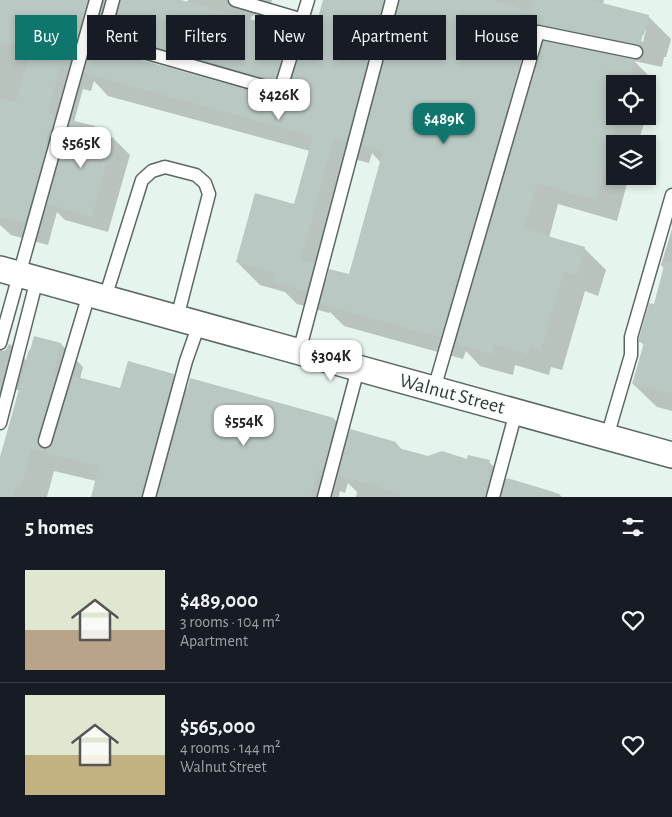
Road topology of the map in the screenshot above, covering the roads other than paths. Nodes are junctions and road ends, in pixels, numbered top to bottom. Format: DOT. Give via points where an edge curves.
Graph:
graph roads {
  1 [pos="96,0"];
  2 [pos="113,0"];
  3 [pos="234,0"];
  4 [pos="308,0"];
  5 [pos="392,0"];
  6 [pos="286,15"];
  7 [pos="304,15"];
  8 [pos="636,52"];
  9 [pos="290,60"];
  10 [pos="672,195"];
  11 [pos="19,274"];
  12 [pos="97,296"];
  13 [pos="188,321"];
  14 [pos="0,343"];
  15 [pos="299,352"];
  16 [pos="358,369"];
  17 [pos="434,389"];
  18 [pos="516,412"];
  19 [pos="0,423"];
  20 [pos="607,437"];
  21 [pos="46,441"];
  22 [pos="672,455"];
  23 [pos="149,497"];
  24 [pos="324,497"];
  25 [pos="492,497"];
  1 -- 11 [label="lane"];
  2 -- 9 [label="lane" via="102,40 280,92"];
  3 -- 6 [label="lane"];
  4 -- 7 [label="lane"];
  5 -- 15 [label="lane"];
  8 -- 17 [label="lane" via="538,32"];
  10 -- 20 [label="lane" via="631,337 631,355"];
  11 -- 12 [label="street, Walnut Street"];
  11 -- 14 [label="lane"];
  11 -- 19 [label="lane"];
  12 -- 13 [label="street, Walnut Street"];
  12 -- 13 [label="lane" via="142,180 152,171 165,167 196,175 209,194"];
  12 -- 21 [label="lane"];
  13 -- 15 [label="street, Walnut Street"];
  13 -- 23 [label="lane" via="186,361"];
  15 -- 16 [label="street, Walnut Street"];
  16 -- 17 [label="street, Walnut Street"];
  16 -- 24 [label="lane"];
  17 -- 18 [label="street, Walnut Street"];
  18 -- 20 [label="street, Walnut Street"];
  18 -- 25 [label="lane"];
  20 -- 22 [label="street, Walnut Street"];
}
